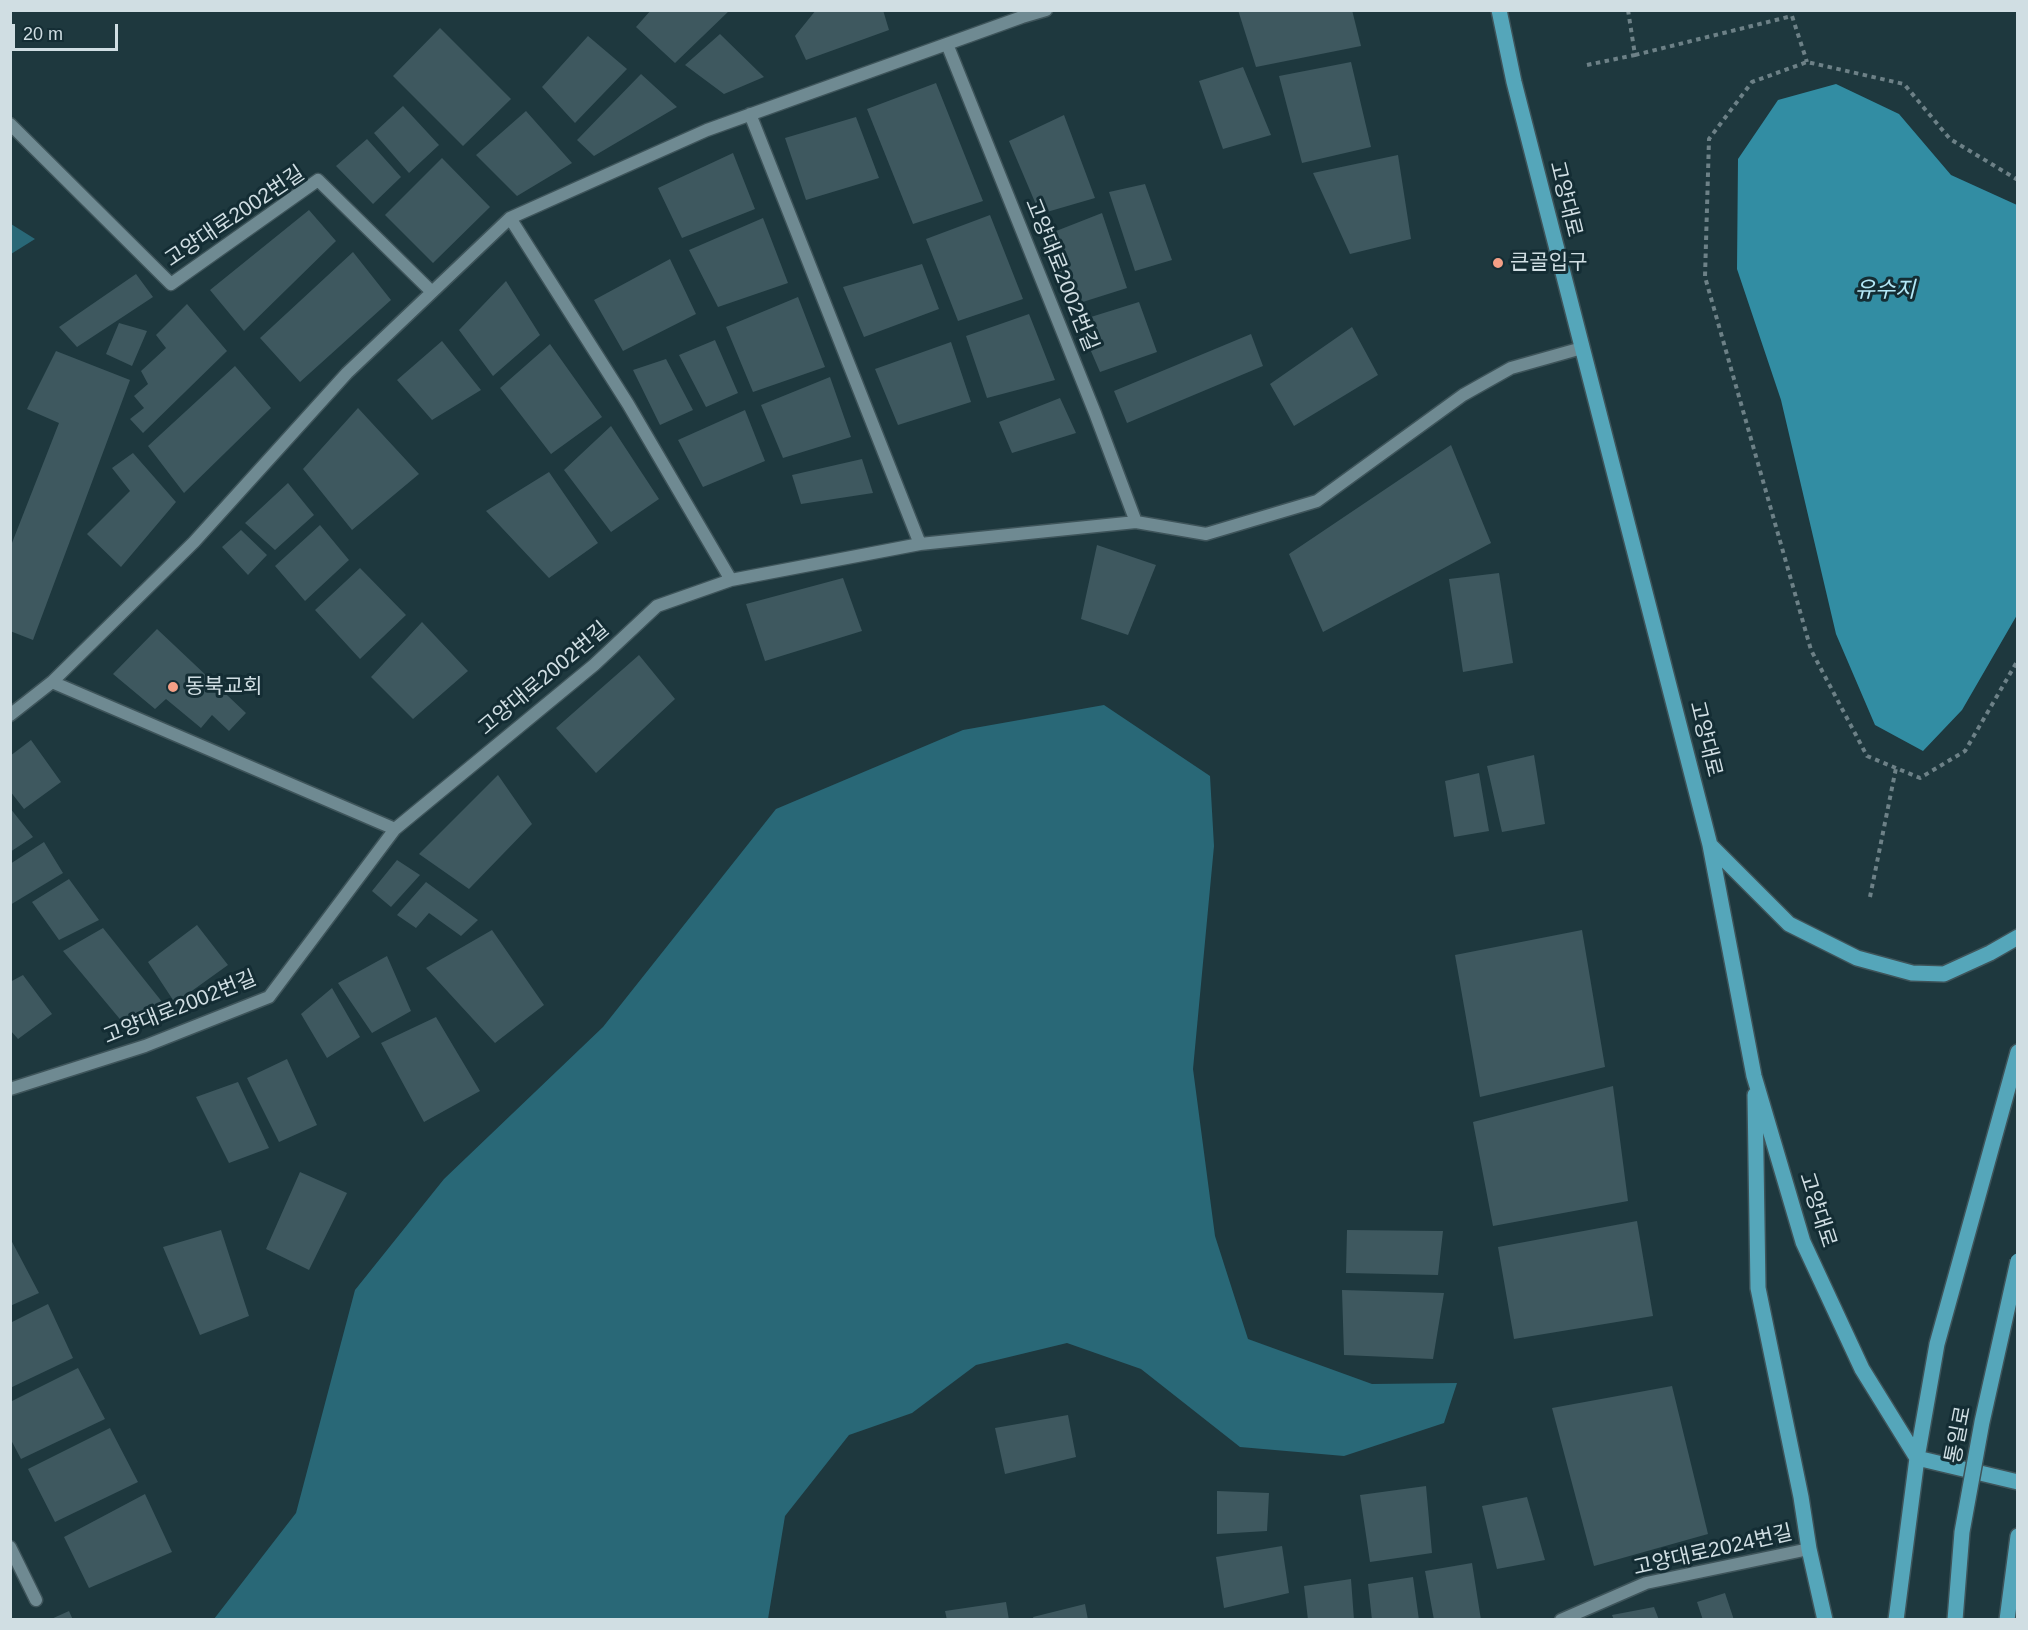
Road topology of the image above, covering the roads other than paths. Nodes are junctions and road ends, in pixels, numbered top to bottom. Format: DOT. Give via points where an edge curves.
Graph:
graph roads {
  1 [pos="1046,10"];
  2 [pos="1499,10"];
  3 [pos="947,44"];
  4 [pos="750,114"];
  5 [pos="10,124"];
  6 [pos="510,218"];
  7 [pos="432,292"];
  8 [pos="1582,348"];
  9 [pos="1136,522"];
  10 [pos="920,544"];
  11 [pos="731,580"];
  12 [pos="52,682"];
  13 [pos="10,715"];
  14 [pos="395,829"];
  15 [pos="1710,845"];
  16 [pos="2018,936"];
  17 [pos="2018,1052"];
  18 [pos="1754,1076"];
  19 [pos="10,1089"];
  20 [pos="2018,1262"];
  21 [pos="1917,1458"];
  22 [pos="2018,1482"];
  23 [pos="2018,1536"];
  24 [pos="10,1547"];
  25 [pos="1809,1549"];
  26 [pos="36,1600"];
  27 [pos="1560,1620"];
  28 [pos="1826,1620"];
  29 [pos="1896,1620"];
  30 [pos="1955,1620"];
  31 [pos="2007,1620"];
  1 -- 3 [label="street"];
  2 -- 8 [label="main road, 고양대로"];
  3 -- 4 [label="street"];
  3 -- 9 [label="street, 고양대로2002번길"];
  4 -- 6 [label="street"];
  4 -- 10 [label="street"];
  5 -- 7 [label="street, 고양대로2002번길" via="171,284 318,180"];
  6 -- 7 [label="street"];
  6 -- 11 [label="street" via="628,404"];
  7 -- 12 [label="street" via="346,373 194,542"];
  8 -- 9 [label="street, 고양대로2002번길" via="1511,368 1463,395 1317,501 1206,534"];
  8 -- 15 [label="main road, 고양대로"];
  9 -- 10 [label="street, 고양대로2002번길"];
  10 -- 11 [label="street, 고양대로2002번길"];
  11 -- 14 [label="street, 고양대로2002번길" via="657,606 594,665"];
  12 -- 13 [label="street"];
  12 -- 14 [label="street"];
  14 -- 19 [label="street, 고양대로2002번길" via="268,997 145,1046"];
  15 -- 16 [label="main road" via="1789,924 1857,958 1912,973 1944,974"];
  15 -- 18 [label="main road, 고양대로"];
  17 -- 21 [label="main road" via="1937,1344"];
  18 -- 21 [label="main road, 고양대로" via="1803,1242 1862,1369"];
  18 -- 25 [label="main road" via="1758,1288"];
  20 -- 30 [label="main road, 통일로, bridge" via="1962,1532"];
  21 -- 22 [label="main road"];
  21 -- 29 [label="main road"];
  23 -- 31 [label="main road"];
  24 -- 26 [label="street"];
  25 -- 27 [label="street, 고양대로2024번길" via="1646,1583"];
  25 -- 28 [label="main road"];
}
